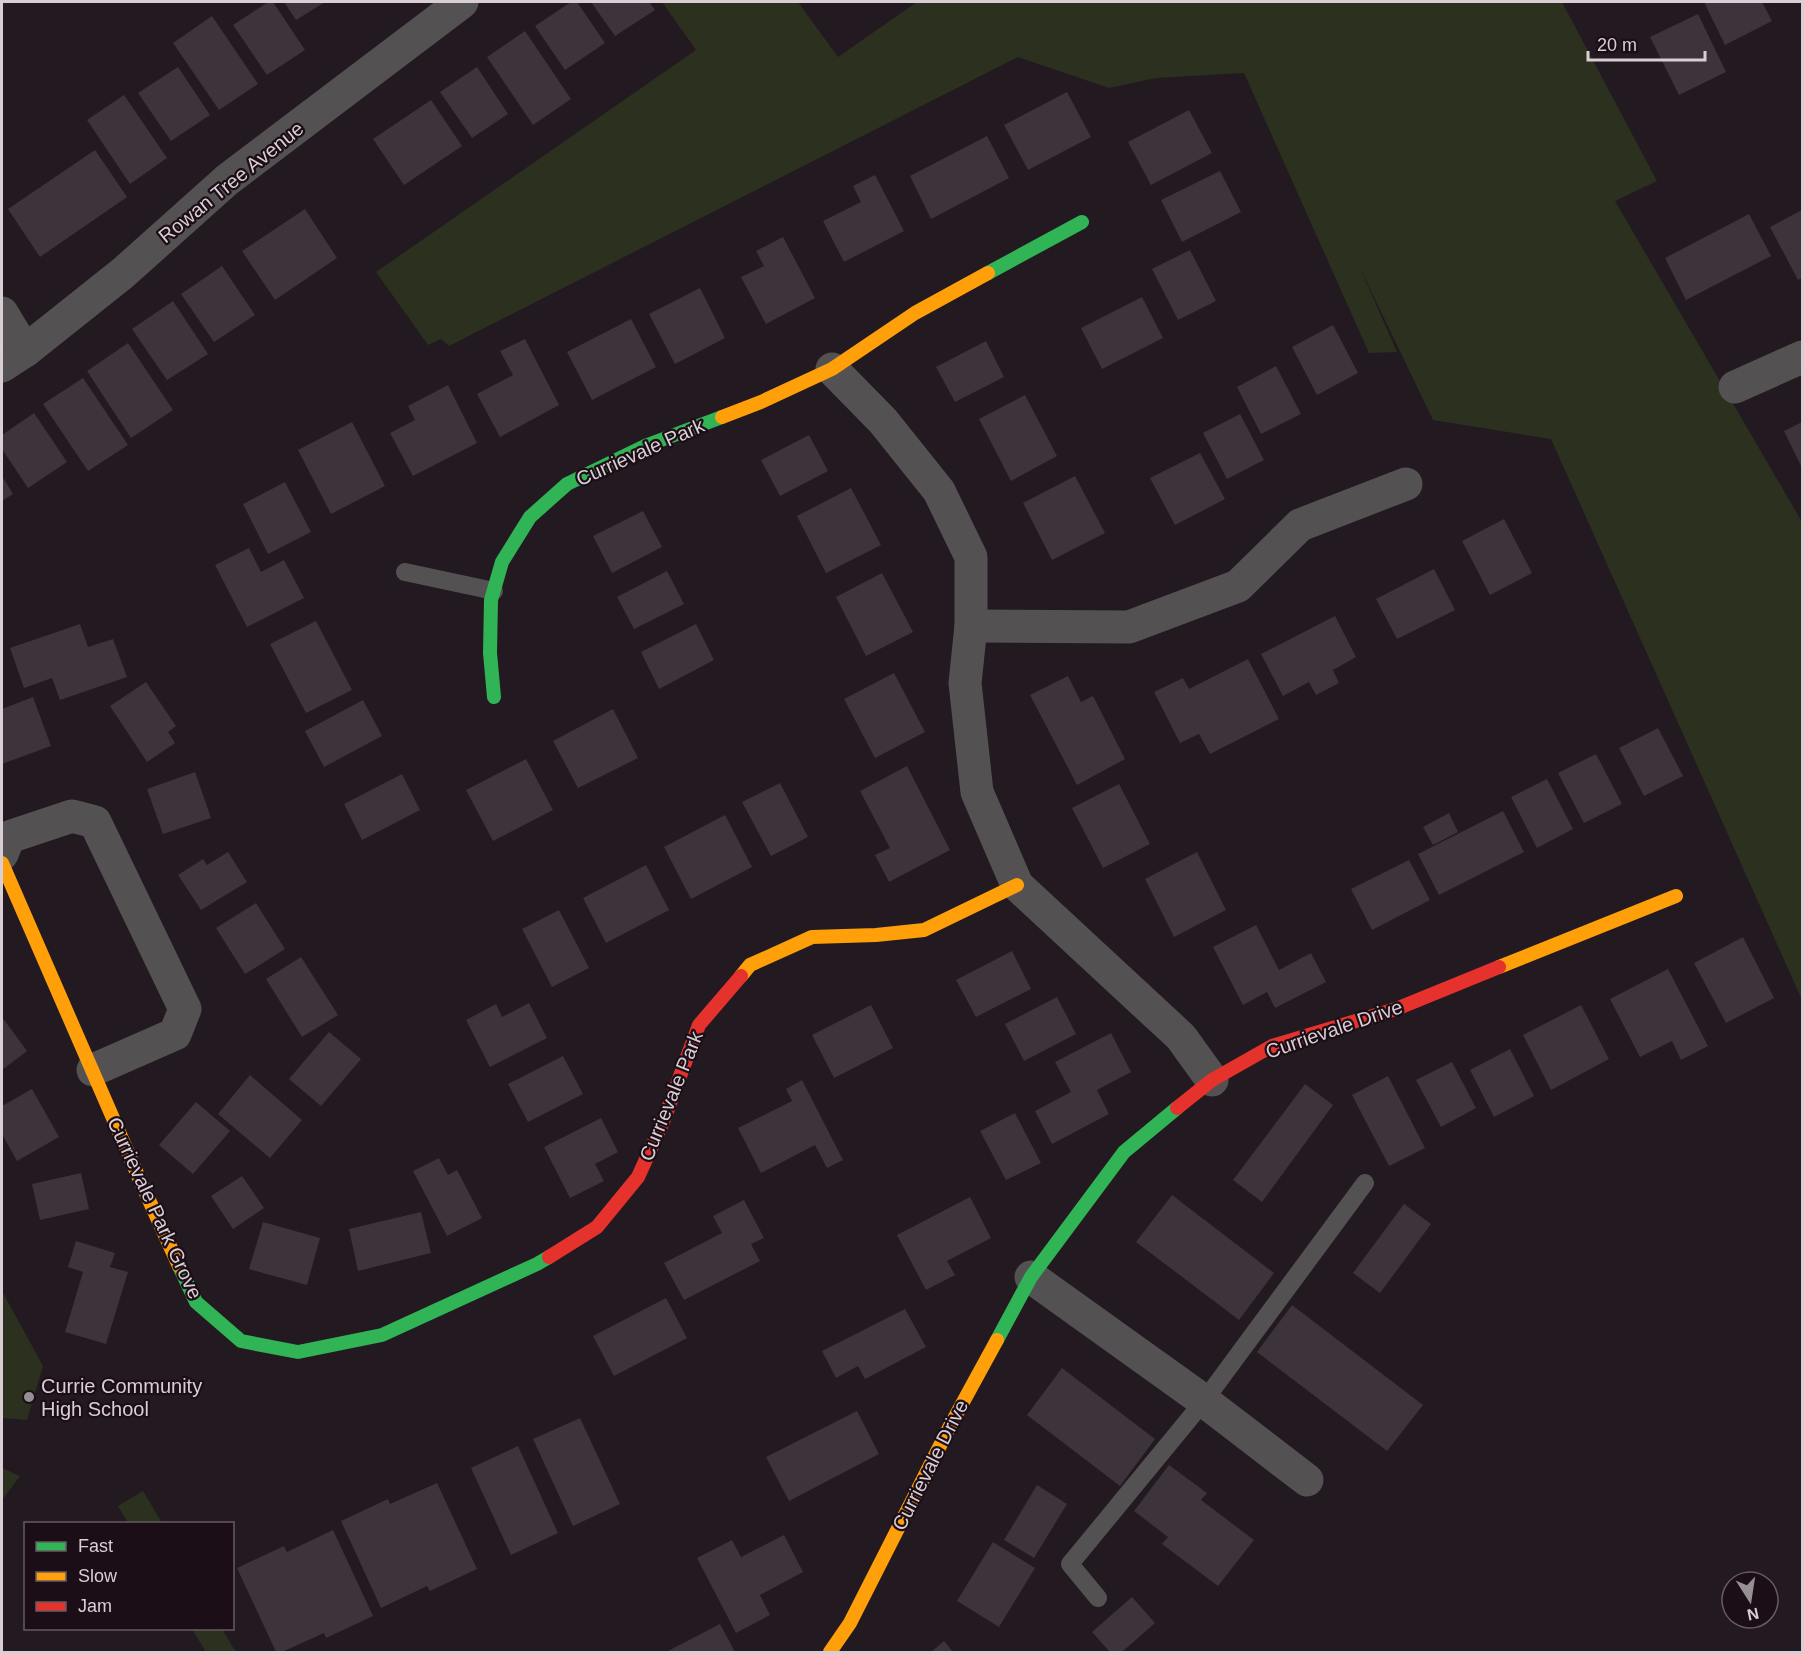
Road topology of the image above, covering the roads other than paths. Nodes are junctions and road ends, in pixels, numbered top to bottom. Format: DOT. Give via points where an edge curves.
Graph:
graph roads {
  1 [pos="462,2"];
  2 [pos="1082,222"];
  3 [pos="2,313"];
  4 [pos="1803,357"];
  5 [pos="13,358"];
  6 [pos="832,369"];
  7 [pos="1735,387"];
  8 [pos="1406,484"];
  9 [pos="405,572"];
  10 [pos="494,591"];
  11 [pos="971,626"];
  12 [pos="494,697"];
  13 [pos="2,854"];
  14 [pos="2,862"];
  15 [pos="1017,885"];
  16 [pos="1676,896"];
  17 [pos="93,1070"];
  18 [pos="1212,1080"];
  19 [pos="1365,1183"];
  20 [pos="537,1264"];
  21 [pos="1030,1277"];
  22 [pos="1204,1401"];
  23 [pos="1307,1480"];
  24 [pos="1098,1598"];
  25 [pos="830,1653"];
  1 -- 5 [label="street, Rowan Tree Avenue" via="227,180 123,273"];
  2 -- 6 [label="street, Currievale Park" via="915,313"];
  3 -- 5 [label="street"];
  4 -- 7 [label="street"];
  6 -- 10 [label="street, Currievale Park" via="761,402 645,446 567,484 530,517 502,562"];
  6 -- 11 [label="street" via="883,421 939,491 971,557"];
  8 -- 11 [label="street" via="1300,525 1238,586 1130,627"];
  9 -- 10 [label="lane"];
  10 -- 12 [label="street, Currievale Park" via="490,653"];
  11 -- 15 [label="street" via="965,684 977,792"];
  13 -- 17 [label="street" via="9,837 72,816 95,822 185,1009 175,1034"];
  14 -- 17 [label="street, Currievale Park Grove"];
  15 -- 18 [label="street" via="1181,1037"];
  15 -- 20 [label="street, Currievale Park" via="924,930 812,937 750,965 699,1025 638,1177 597,1227"];
  16 -- 18 [label="street, Currievale Drive" via="1396,1009 1272,1046"];
  17 -- 20 [label="street, Currievale Park Grove" via="195,1302 242,1341 298,1352 382,1335"];
  18 -- 21 [label="street, Currievale Drive" via="1124,1152"];
  19 -- 22 [label="lane"];
  21 -- 22 [label="street"];
  21 -- 25 [label="street, Currievale Drive" via="850,1623"];
  22 -- 23 [label="street"];
  22 -- 24 [label="lane" via="1070,1564"];
}
